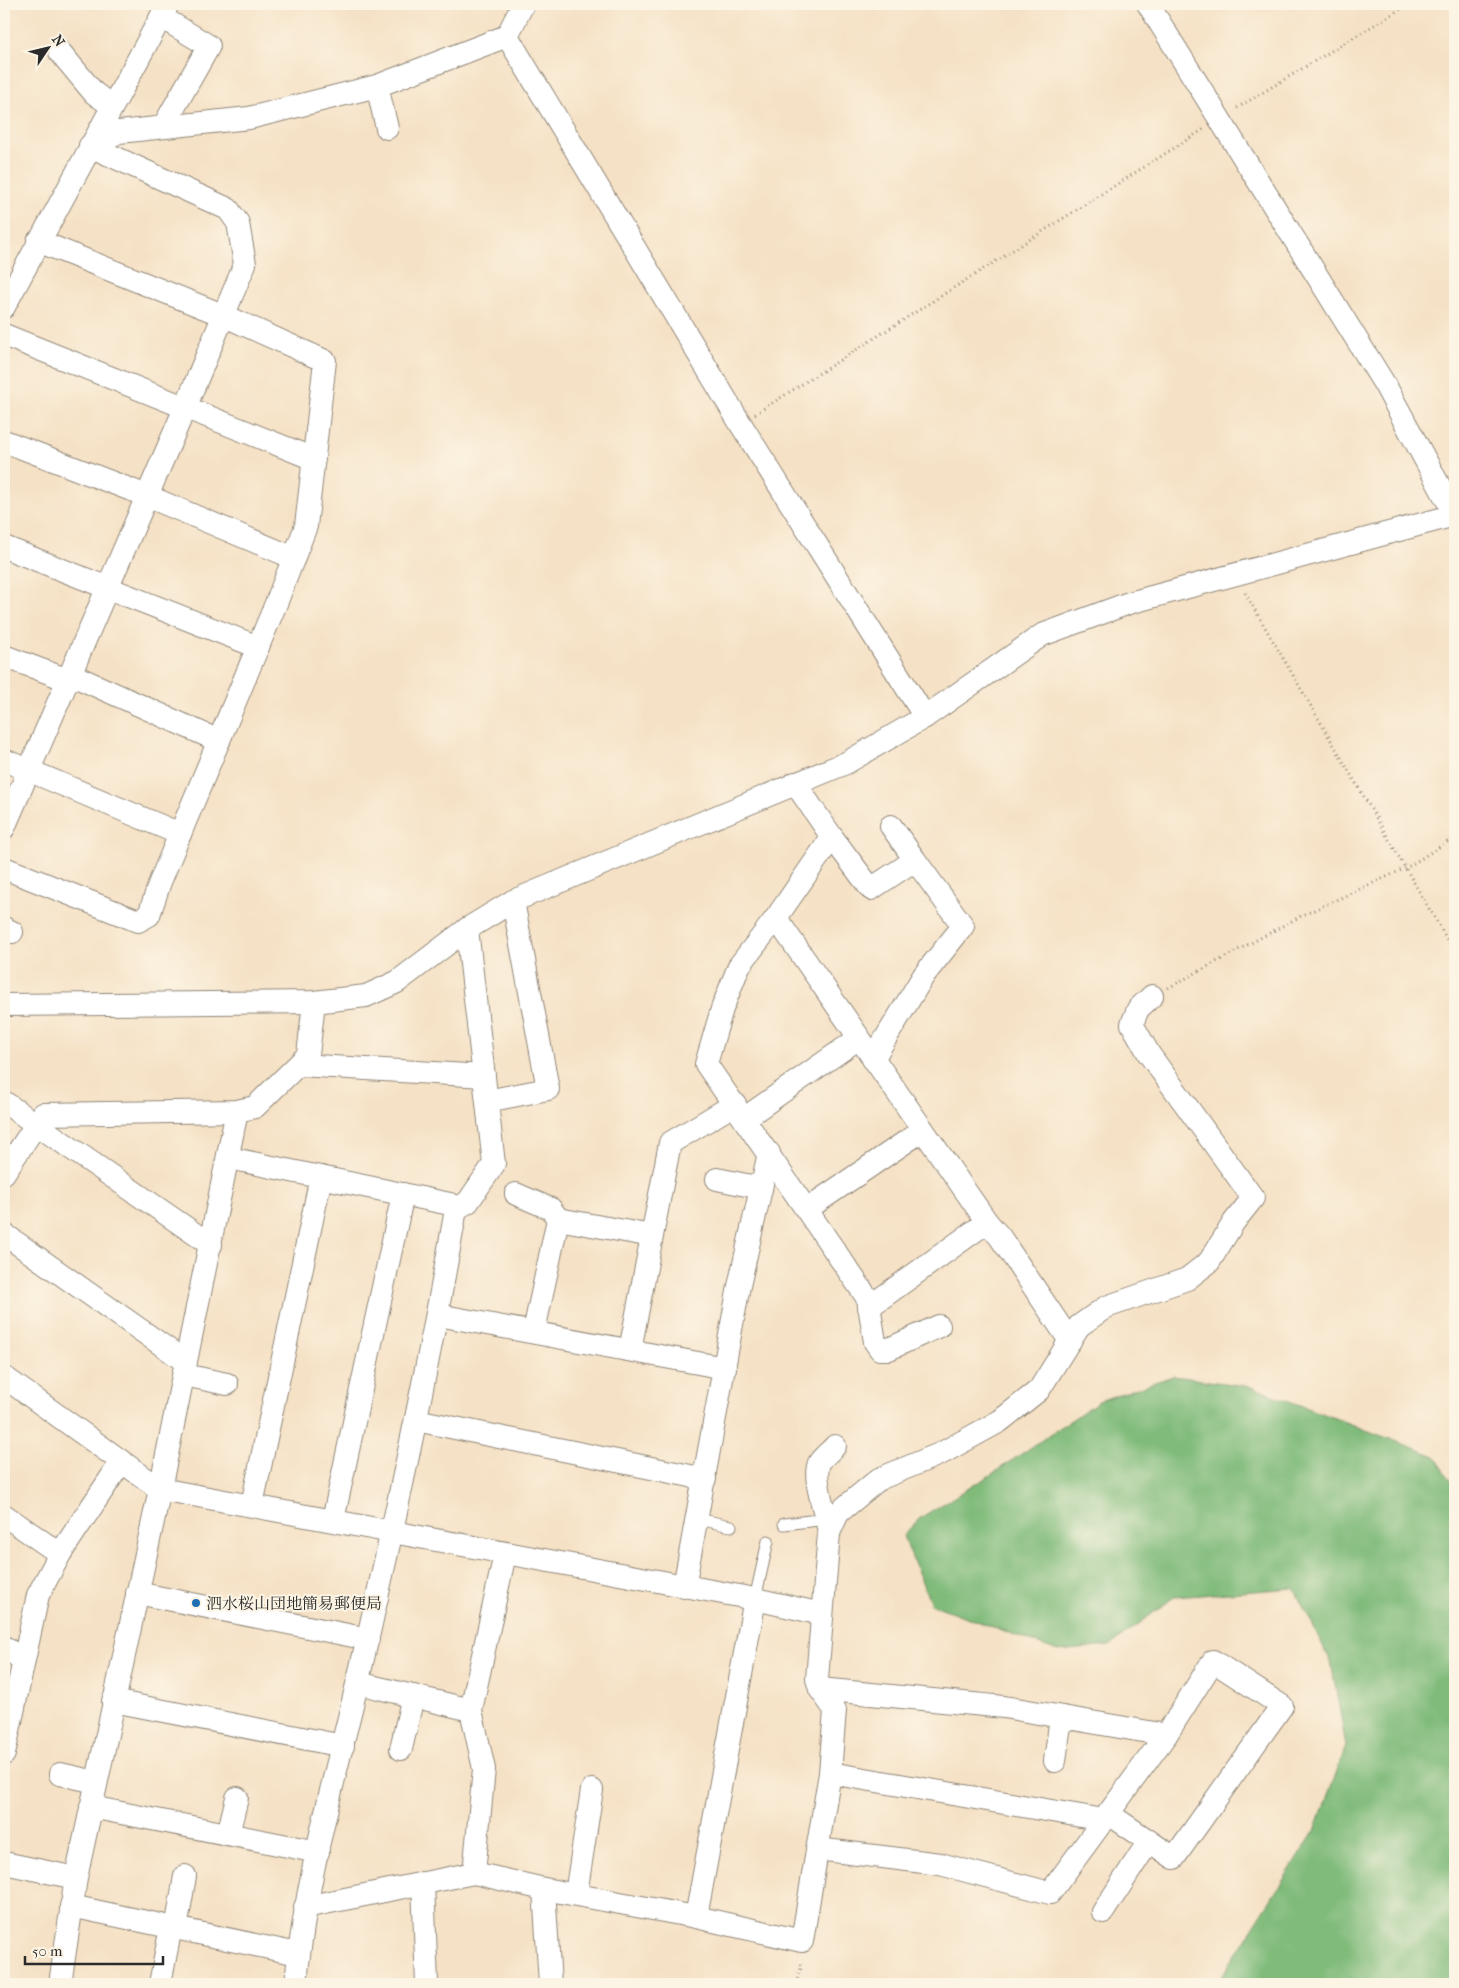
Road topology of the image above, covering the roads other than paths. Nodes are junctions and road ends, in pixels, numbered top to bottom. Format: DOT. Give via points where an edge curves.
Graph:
graph roads {
  1 [pos="523,4"];
  2 [pos="1148,4"];
  3 [pos="164,10"];
  4 [pos="507,36"];
  5 [pos="60,52"];
  6 [pos="377,86"];
  7 [pos="112,106"];
  8 [pos="163,128"];
  9 [pos="387,128"];
  10 [pos="90,146"];
  11 [pos="38,241"];
  12 [pos="4,307"];
  13 [pos="224,316"];
  14 [pos="4,335"];
  15 [pos="185,408"];
  16 [pos="4,441"];
  17 [pos="314,459"];
  18 [pos="147,496"];
  19 [pos="1455,515"];
  20 [pos="4,547"];
  21 [pos="294,558"];
  22 [pos="108,588"];
  23 [pos="258,647"];
  24 [pos="4,656"];
  25 [pos="69,677"];
  26 [pos="925,717"];
  27 [pos="219,741"];
  28 [pos="4,760"];
  29 [pos="29,770"];
  30 [pos="795,784"];
  31 [pos="891,826"];
  32 [pos="4,828"];
  33 [pos="180,834"];
  34 [pos="832,837"];
  35 [pos="915,860"];
  36 [pos="4,868"];
  37 [pos="513,901"];
  38 [pos="776,918"];
  39 [pos="467,928"];
  40 [pos="1152,996"];
  41 [pos="314,1002"];
  42 [pos="4,1005"];
  43 [pos="859,1038"];
  44 [pos="874,1059"];
  45 [pos="299,1065"];
  46 [pos="484,1076"];
  47 [pos="487,1101"];
  48 [pos="4,1102"];
  49 [pos="238,1111"];
  50 [pos="740,1111"];
  51 [pos="36,1125"];
  52 [pos="923,1130"];
  53 [pos="769,1153"];
  54 [pos="229,1158"];
  55 [pos="4,1173"];
  56 [pos="321,1177"];
  57 [pos="717,1179"];
  58 [pos="761,1188"];
  59 [pos="403,1194"];
  60 [pos="516,1194"];
  61 [pos="456,1209"];
  62 [pos="807,1209"];
  63 [pos="558,1219"];
  64 [pos="986,1222"];
  65 [pos="4,1234"];
  66 [pos="652,1236"];
  67 [pos="211,1245"];
  68 [pos="869,1307"];
  69 [pos="438,1315"];
  70 [pos="939,1326"];
  71 [pos="534,1331"];
  72 [pos="1070,1341"];
  73 [pos="630,1350"];
  74 [pos="725,1368"];
  75 [pos="185,1369"];
  76 [pos="4,1377"];
  77 [pos="227,1384"];
  78 [pos="416,1420"];
  79 [pos="835,1446"];
  80 [pos="122,1461"];
  81 [pos="705,1479"];
  82 [pos="160,1489"];
  83 [pos="252,1505"];
  84 [pos="4,1514"];
  85 [pos="697,1519"];
  86 [pos="333,1520"];
  87 [pos="784,1524"];
  88 [pos="731,1526"];
  89 [pos="828,1526"];
  90 [pos="393,1531"];
  91 [pos="768,1541"];
  92 [pos="60,1554"];
  93 [pos="505,1554"];
  94 [pos="684,1587"];
  95 [pos="137,1593"];
  96 [pos="754,1599"];
  97 [pos="822,1614"];
  98 [pos="368,1639"];
  99 [pos="4,1647"];
  100 [pos="23,1660"];
  101 [pos="358,1683"];
  102 [pos="820,1689"];
  103 [pos="413,1696"];
  104 [pos="9,1698"];
  105 [pos="113,1700"];
  106 [pos="471,1710"];
  107 [pos="1061,1717"];
  108 [pos="1166,1735"];
  109 [pos="343,1746"];
  110 [pos="401,1750"];
  111 [pos="4,1754"];
  112 [pos="1054,1760"];
  113 [pos="830,1773"];
  114 [pos="60,1774"];
  115 [pos="96,1782"];
  116 [pos="592,1790"];
  117 [pos="237,1798"];
  118 [pos="91,1807"];
  119 [pos="1107,1817"];
  120 [pos="228,1834"];
  121 [pos="1149,1841"];
  122 [pos="816,1849"];
  123 [pos="318,1852"];
  124 [pos="4,1863"];
  125 [pos="474,1873"];
  126 [pos="185,1876"];
  127 [pos="76,1878"];
  128 [pos="423,1883"];
  129 [pos="544,1888"];
  130 [pos="576,1894"];
  131 [pos="71,1906"];
  132 [pos="305,1907"];
  133 [pos="1103,1912"];
  134 [pos="696,1917"];
  135 [pos="174,1928"];
  136 [pos="298,1954"];
  137 [pos="60,1984"];
  138 [pos="160,1984"];
  139 [pos="296,1984"];
  140 [pos="428,1984"];
  141 [pos="550,1984"];
  1 -- 4 [label="street"];
  2 -- 19 [label="street" via="1385,384"];
  3 -- 7 [label="street"];
  3 -- 8 [label="street" via="209,46"];
  4 -- 6 [label="street"];
  4 -- 26 [label="street" via="740,423"];
  5 -- 7 [label="street" via="94,93"];
  6 -- 8 [label="street" via="249,118"];
  6 -- 9 [label="street"];
  7 -- 10 [label="street"];
  8 -- 10 [label="street" via="119,132"];
  10 -- 11 [label="street"];
  10 -- 13 [label="street" via="228,209 238,223 245,264"];
  11 -- 12 [label="street"];
  11 -- 13 [label="street"];
  13 -- 15 [label="street"];
  13 -- 17 [label="street" via="325,361"];
  14 -- 15 [label="street"];
  15 -- 17 [label="street"];
  15 -- 18 [label="street"];
  16 -- 18 [label="street"];
  17 -- 21 [label="street" via="306,526"];
  18 -- 21 [label="street"];
  18 -- 22 [label="street"];
  19 -- 26 [label="street" via="1129,603 1042,635"];
  20 -- 22 [label="street"];
  21 -- 23 [label="street"];
  22 -- 23 [label="street"];
  22 -- 25 [label="street"];
  23 -- 27 [label="street"];
  24 -- 25 [label="street"];
  25 -- 27 [label="street"];
  25 -- 29 [label="street"];
  26 -- 30 [label="street" via="846,763"];
  27 -- 33 [label="street"];
  28 -- 29 [label="street"];
  29 -- 32 [label="street"];
  29 -- 33 [label="street"];
  30 -- 34 [label="street"];
  30 -- 37 [label="street"];
  31 -- 35 [label="street"];
  33 -- 36 [label="street" via="149,915 138,920"];
  34 -- 35 [label="street" via="871,889"];
  34 -- 38 [label="street"];
  35 -- 44 [label="street" via="963,926 924,975"];
  37 -- 39 [label="street"];
  37 -- 47 [label="street" via="548,1089"];
  38 -- 43 [label="street"];
  38 -- 50 [label="street" via="739,966 706,1064"];
  39 -- 41 [label="street" via="397,982 366,996"];
  39 -- 46 [label="street"];
  40 -- 72 [label="street" via="1138,1009 1132,1024 1149,1054 1253,1198 1209,1262 1187,1279 1106,1307 1079,1326"];
  41 -- 42 [label="street"];
  41 -- 45 [label="street" via="308,1055"];
  43 -- 44 [label="street"];
  43 -- 50 [label="street"];
  44 -- 52 [label="street"];
  45 -- 46 [label="street"];
  45 -- 49 [label="street" via="255,1108"];
  46 -- 47 [label="street"];
  47 -- 61 [label="street" via="494,1164 468,1202"];
  48 -- 51 [label="street"];
  49 -- 51 [label="street" via="43,1114"];
  49 -- 54 [label="street"];
  50 -- 53 [label="street"];
  50 -- 66 [label="street" via="670,1142"];
  51 -- 55 [label="street"];
  51 -- 67 [label="street"];
  52 -- 62 [label="street"];
  52 -- 64 [label="street"];
  53 -- 58 [label="street"];
  53 -- 62 [label="street"];
  54 -- 56 [label="street"];
  54 -- 67 [label="street"];
  56 -- 59 [label="street"];
  56 -- 83 [label="street"];
  57 -- 58 [label="street"];
  58 -- 74 [label="street"];
  59 -- 61 [label="street" via="450,1204"];
  59 -- 86 [label="street"];
  60 -- 63 [label="street" via="551,1209"];
  61 -- 69 [label="street"];
  62 -- 68 [label="street" via="868,1300"];
  63 -- 66 [label="street"];
  63 -- 71 [label="street"];
  64 -- 68 [label="street"];
  64 -- 72 [label="street" via="1000,1237"];
  65 -- 75 [label="street"];
  66 -- 73 [label="street"];
  67 -- 75 [label="street"];
  68 -- 70 [label="street" via="875,1342 880,1349 889,1349"];
  69 -- 71 [label="street"];
  69 -- 78 [label="street"];
  71 -- 73 [label="street"];
  72 -- 89 [label="street" via="1039,1390 1008,1415 942,1453 879,1479 838,1513"];
  73 -- 74 [label="street"];
  74 -- 81 [label="street"];
  75 -- 77 [label="street"];
  75 -- 82 [label="street"];
  76 -- 80 [label="street"];
  78 -- 81 [label="street"];
  78 -- 90 [label="street"];
  79 -- 89 [label="street" via="819,1463 817,1482"];
  80 -- 82 [label="street"];
  80 -- 92 [label="street"];
  81 -- 85 [label="street"];
  82 -- 83 [label="street"];
  82 -- 95 [label="street"];
  83 -- 86 [label="street"];
  84 -- 92 [label="street"];
  85 -- 88 [label="lane"];
  85 -- 94 [label="street"];
  86 -- 90 [label="street"];
  87 -- 89 [label="lane"];
  89 -- 97 [label="street"];
  90 -- 93 [label="street"];
  90 -- 98 [label="street"];
  91 -- 96 [label="lane"];
  92 -- 100 [label="street" via="38,1595"];
  93 -- 94 [label="street"];
  93 -- 106 [label="street"];
  94 -- 96 [label="street"];
  95 -- 98 [label="street"];
  95 -- 105 [label="street"];
  96 -- 97 [label="street"];
  96 -- 134 [label="street"];
  97 -- 102 [label="street" via="817,1680"];
  98 -- 101 [label="street"];
  99 -- 100 [label="street"];
  100 -- 104 [label="street"];
  101 -- 103 [label="street"];
  101 -- 109 [label="street"];
  102 -- 107 [label="street" via="1004,1707"];
  102 -- 113 [label="street" via="835,1710"];
  103 -- 106 [label="street"];
  103 -- 110 [label="street"];
  104 -- 111 [label="street"];
  105 -- 109 [label="street"];
  105 -- 115 [label="street"];
  106 -- 125 [label="street" via="484,1769"];
  107 -- 108 [label="street"];
  107 -- 112 [label="street"];
  108 -- 119 [label="street"];
  108 -- 121 [label="street" via="1213,1661 1282,1706 1174,1858"];
  109 -- 123 [label="street"];
  113 -- 119 [label="street"];
  113 -- 122 [label="street"];
  114 -- 115 [label="street"];
  115 -- 118 [label="street"];
  116 -- 130 [label="street"];
  117 -- 120 [label="street"];
  118 -- 120 [label="street"];
  118 -- 127 [label="street"];
  119 -- 121 [label="street"];
  119 -- 122 [label="street" via="1050,1893 940,1864"];
  120 -- 123 [label="street"];
  121 -- 133 [label="street"];
  122 -- 134 [label="street" via="802,1941"];
  123 -- 132 [label="street"];
  124 -- 127 [label="street"];
  125 -- 128 [label="street"];
  125 -- 129 [label="street"];
  126 -- 135 [label="street"];
  127 -- 131 [label="street"];
  128 -- 132 [label="street"];
  128 -- 140 [label="street"];
  129 -- 130 [label="street"];
  129 -- 141 [label="street"];
  130 -- 134 [label="street"];
  131 -- 135 [label="street"];
  131 -- 137 [label="street"];
  132 -- 136 [label="street"];
  135 -- 136 [label="street"];
  135 -- 138 [label="street"];
  136 -- 139 [label="street"];
}
